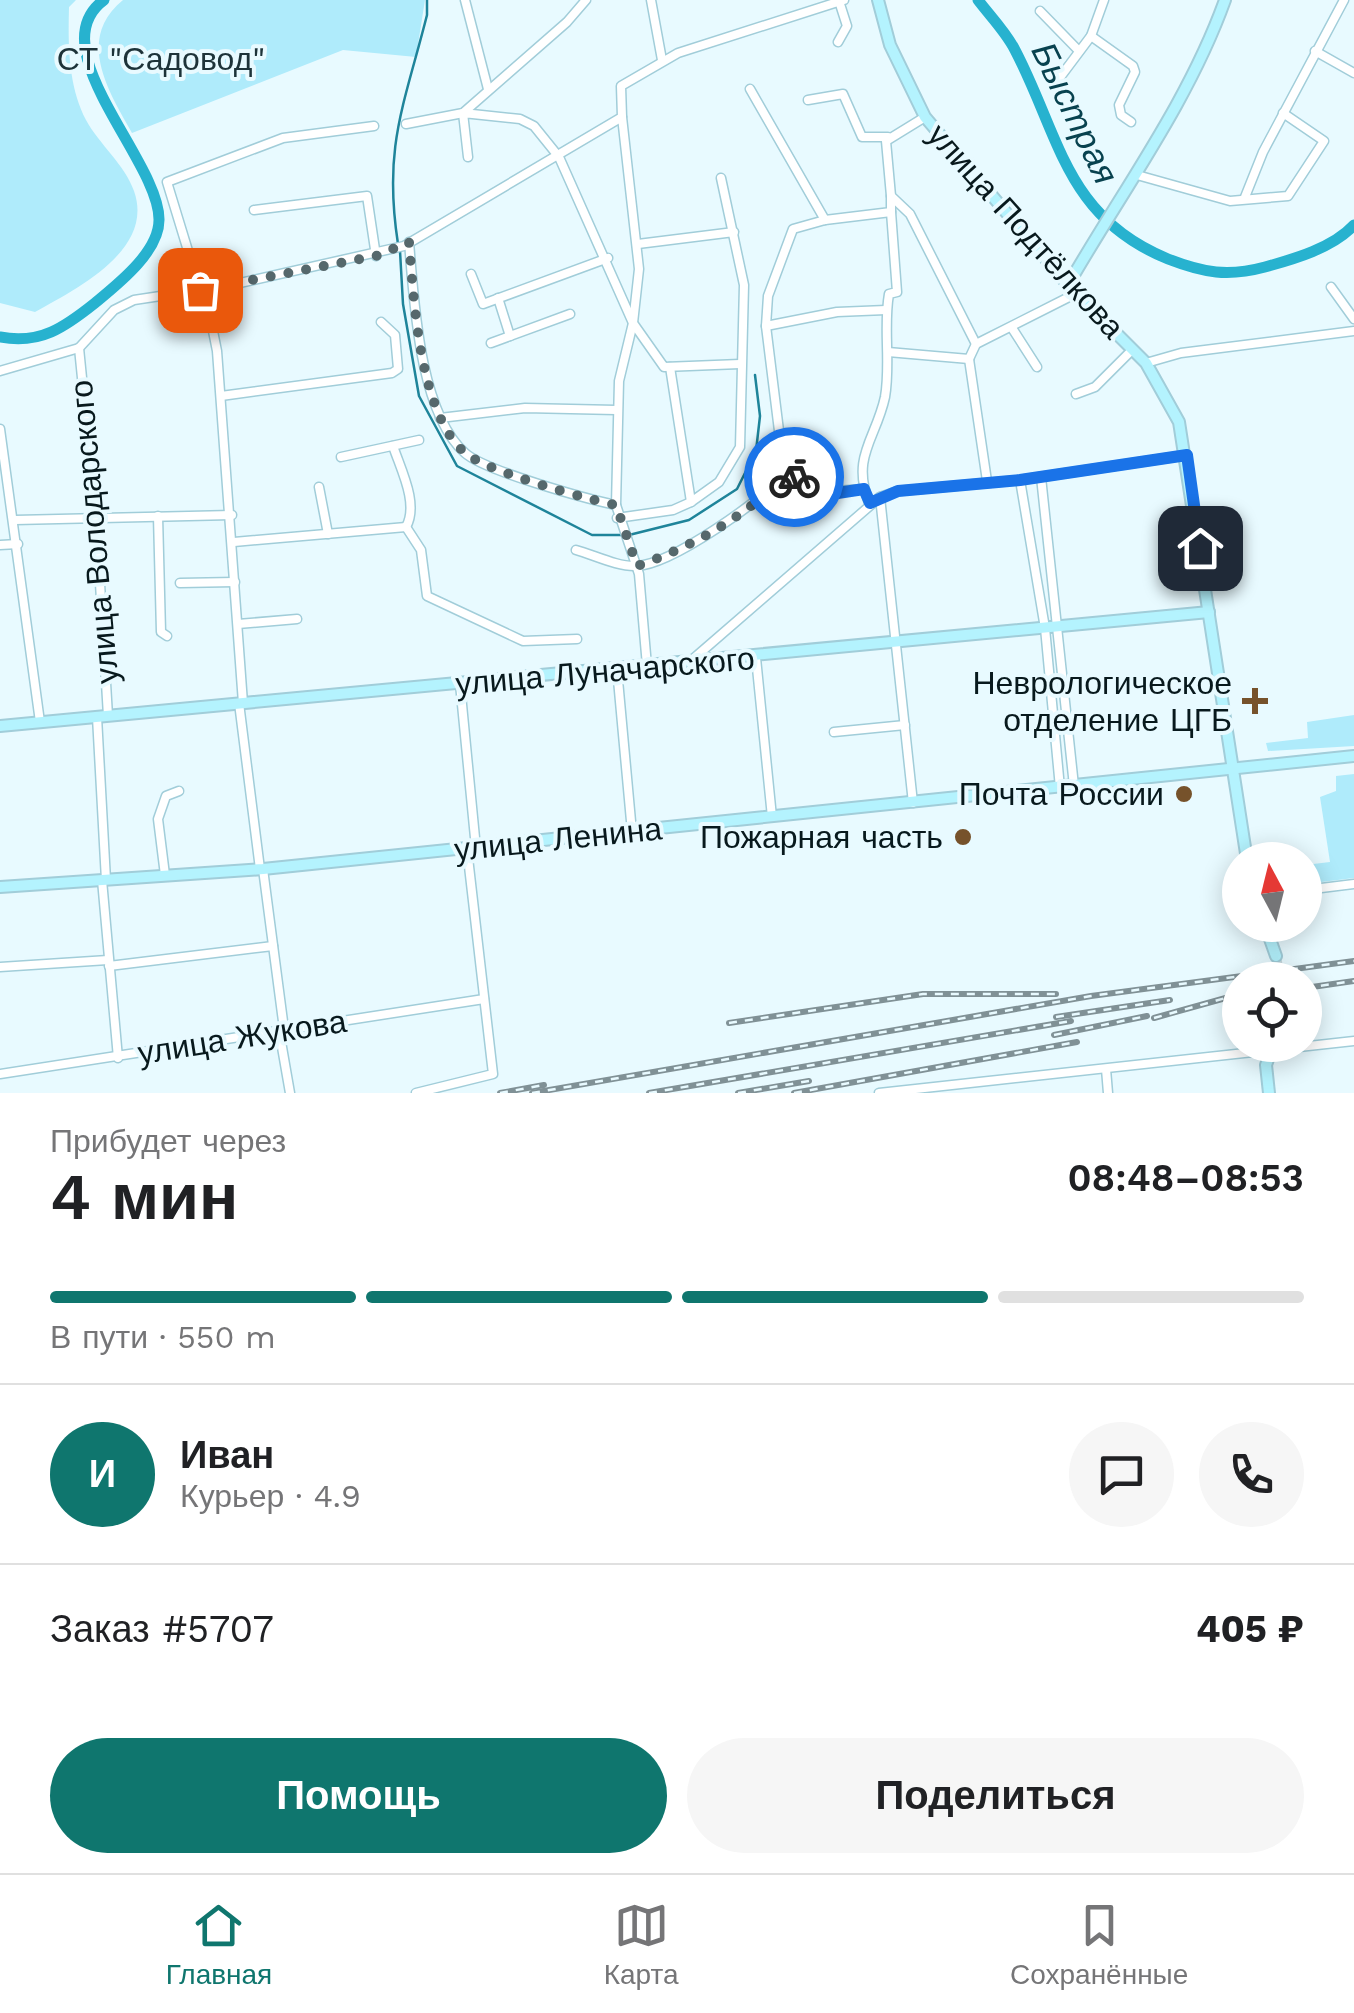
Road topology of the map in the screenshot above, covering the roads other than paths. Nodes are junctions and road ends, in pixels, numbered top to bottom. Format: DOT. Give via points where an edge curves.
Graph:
graph roads {
  1 [pos="466,0"];
  2 [pos="586,0"];
  3 [pos="651,0"];
  4 [pos="878,0"];
  5 [pos="1104,0"];
  6 [pos="1225,0"];
  7 [pos="1344,0"];
  8 [pos="842,1"];
  9 [pos="1040,11"];
  10 [pos="1091,36"];
  11 [pos="838,42"];
  12 [pos="1080,51"];
  13 [pos="1315,52"];
  14 [pos="662,60"];
  15 [pos="1354,72"];
  16 [pos="1055,84"];
  17 [pos="488,89"];
  18 [pos="750,89"];
  19 [pos="808,100"];
  20 [pos="462,113"];
  21 [pos="1283,113"];
  22 [pos="622,117"];
  23 [pos="925,117"];
  24 [pos="1131,122"];
  25 [pos="406,124"];
  26 [pos="374,126"];
  27 [pos="893,137"];
  28 [pos="468,157"];
  29 [pos="559,157"];
  30 [pos="1137,175"];
  31 [pos="721,178"];
  32 [pos="891,196"];
  33 [pos="1244,196"];
  34 [pos="254,210"];
  35 [pos="892,212"];
  36 [pos="824,220"];
  37 [pos="734,232"];
  38 [pos="407,244"];
  39 [pos="638,244"];
  40 [pos="379,255"];
  41 [pos="608,258"];
  42 [pos="471,274"];
  43 [pos="1331,287"];
  44 [pos="1072,289"];
  45 [pos="202,290"];
  46 [pos="498,298"];
  47 [pos="886,310"];
  48 [pos="570,314"];
  49 [pos="1354,319"];
  50 [pos="381,322"];
  51 [pos="634,324"];
  52 [pos="766,326"];
  53 [pos="1012,328"];
  54 [pos="1354,331"];
  55 [pos="510,336"];
  56 [pos="491,344"];
  57 [pos="976,344"];
  58 [pos="79,348"];
  59 [pos="1132,350"];
  60 [pos="888,352"];
  61 [pos="969,359"];
  62 [pos="1146,363"];
  63 [pos="740,364"];
  64 [pos="1037,366"];
  65 [pos="670,367"];
  66 [pos="0,371"];
  67 [pos="1076,394"];
  68 [pos="221,396"];
  69 [pos="616,410"];
  70 [pos="440,418"];
  71 [pos="0,429"];
  72 [pos="419,440"];
  73 [pos="393,446"];
  74 [pos="1187,455"];
  75 [pos="340,458"];
  76 [pos="764,462"];
  77 [pos="2,463"];
  78 [pos="786,472"];
  79 [pos="1041,477"];
  80 [pos="1020,480"];
  81 [pos="987,481"];
  82 [pos="319,487"];
  83 [pos="864,489"];
  84 [pos="880,497"];
  85 [pos="690,502"];
  86 [pos="870,503"];
  87 [pos="616,505"];
  88 [pos="158,516"];
  89 [pos="232,516"];
  90 [pos="96,517"];
  91 [pos="617,518"];
  92 [pos="16,520"];
  93 [pos="406,527"];
  94 [pos="328,534"];
  95 [pos="234,542"];
  96 [pos="18,544"];
  97 [pos="0,545"];
  98 [pos="576,550"];
  99 [pos="637,566"];
  100 [pos="235,582"];
  101 [pos="180,583"];
  102 [pos="1209,612"];
  103 [pos="297,619"];
  104 [pos="238,624"];
  105 [pos="1059,626"];
  106 [pos="1046,628"];
  107 [pos="167,636"];
  108 [pos="577,639"];
  109 [pos="897,642"];
  110 [pos="756,658"];
  111 [pos="689,662"];
  112 [pos="647,666"];
  113 [pos="617,669"];
  114 [pos="460,684"];
  115 [pos="241,703"];
  116 [pos="102,717"];
  117 [pos="40,722"];
  118 [pos="0,726"];
  119 [pos="905,726"];
  120 [pos="834,732"];
  121 [pos="1354,756"];
  122 [pos="1232,768"];
  123 [pos="1074,786"];
  124 [pos="1060,788"];
  125 [pos="180,791"];
  126 [pos="913,803"];
  127 [pos="772,817"];
  128 [pos="632,832"];
  129 [pos="1244,842"];
  130 [pos="471,848"];
  131 [pos="262,869"];
  132 [pos="165,876"];
  133 [pos="104,880"];
  134 [pos="1354,884"];
  135 [pos="0,887"];
  136 [pos="1322,888"];
  137 [pos="1271,942"];
  138 [pos="273,946"];
  139 [pos="1276,956"];
  140 [pos="109,963"];
  141 [pos="0,966"];
  142 [pos="484,999"];
  143 [pos="282,1029"];
  144 [pos="1354,1042"];
  145 [pos="1322,1045"];
  146 [pos="1222,1054"];
  147 [pos="118,1058"];
  148 [pos="1266,1062"];
  149 [pos="1106,1069"];
  150 [pos="0,1074"];
  151 [pos="960,1088"];
  152 [pos="290,1093"];
  153 [pos="416,1093"];
  154 [pos="879,1093"];
  155 [pos="1108,1093"];
  156 [pos="1269,1093"];
  1 -- 17 [label="street"];
  2 -- 17 [label="street"];
  3 -- 14 [label="street"];
  4 -- 23 [label="main road, улица Подтёлкова" via="890,45"];
  5 -- 10 [label="street"];
  6 -- 30 [label="main road"];
  7 -- 13 [label="street"];
  8 -- 11 [label="street" via="847,26"];
  8 -- 14 [label="street"];
  9 -- 12 [label="street"];
  10 -- 12 [label="street"];
  10 -- 24 [label="street" via="1133,66 1118,105"];
  12 -- 16 [label="street"];
  13 -- 15 [label="street"];
  13 -- 21 [label="street"];
  14 -- 22 [label="street" via="621,86"];
  17 -- 20 [label="street"];
  18 -- 36 [label="street"];
  19 -- 27 [label="street" via="842,94 862,136"];
  20 -- 25 [label="street"];
  20 -- 28 [label="street"];
  20 -- 29 [label="street" via="520,119"];
  21 -- 33 [label="street"];
  21 -- 33 [label="street" via="1324,141 1288,196"];
  22 -- 29 [label="street"];
  22 -- 39 [label="street"];
  23 -- 27 [label="street"];
  23 -- 44 [label="main road, улица Подтёлкова"];
  26 -- 45 [label="street" via="283,138 167,182"];
  27 -- 32 [label="street" via="886,141"];
  29 -- 38 [label="street"];
  29 -- 41 [label="street"];
  30 -- 33 [label="street" via="1230,201"];
  30 -- 44 [label="main road"];
  31 -- 37 [label="street"];
  32 -- 35 [label="street"];
  32 -- 57 [label="street" via="910,214"];
  34 -- 40 [label="street" via="367,196"];
  35 -- 36 [label="street"];
  35 -- 47 [label="street" via="897,292 889,294"];
  36 -- 52 [label="street" via="792,228 768,296"];
  37 -- 39 [label="street"];
  37 -- 63 [label="street" via="744,285"];
  38 -- 40 [label="street"];
  38 -- 70 [label="street"];
  39 -- 51 [label="street"];
  40 -- 45 [label="street"];
  41 -- 46 [label="street"];
  41 -- 51 [label="street"];
  42 -- 46 [label="street" via="483,304"];
  43 -- 49 [label="street"];
  44 -- 53 [label="street"];
  44 -- 59 [label="main road, улица Подтёлкова"];
  45 -- 58 [label="street" via="134,300 114,310"];
  45 -- 68 [label="street"];
  46 -- 55 [label="street"];
  47 -- 52 [label="street"];
  47 -- 60 [label="street"];
  48 -- 55 [label="street"];
  50 -- 68 [label="street" via="395,335 398,369 392,372"];
  51 -- 65 [label="street" via="658,361"];
  51 -- 69 [label="street" via="623,352"];
  52 -- 78 [label="street"];
  53 -- 57 [label="street"];
  53 -- 64 [label="street"];
  54 -- 62 [label="street"];
  55 -- 56 [label="street"];
  57 -- 61 [label="street"];
  58 -- 66 [label="street"];
  58 -- 90 [label="street, улица Володарского"];
  59 -- 62 [label="main road, улица Подтёлкова"];
  59 -- 67 [label="street, улица Подтёлкова" via="1095,387"];
  60 -- 61 [label="street"];
  60 -- 83 [label="street" via="884,398 864,448"];
  61 -- 81 [label="street"];
  62 -- 74 [label="main road, улица Подтёлкова" via="1180,422"];
  63 -- 65 [label="street"];
  63 -- 85 [label="street" via="740,447 720,482"];
  65 -- 85 [label="street"];
  68 -- 89 [label="street"];
  69 -- 70 [label="street" via="526,408"];
  69 -- 87 [label="street"];
  70 -- 87 [label="street" via="466,454 576,498"];
  71 -- 77 [label="street"];
  72 -- 73 [label="street"];
  73 -- 75 [label="street"];
  73 -- 93 [label="street" via="411,502"];
  74 -- 79 [label="street"];
  74 -- 102 [label="main road, улица Подтёлкова"];
  76 -- 78 [label="street"];
  77 -- 92 [label="street"];
  78 -- 83 [label="street" via="831,494"];
  78 -- 99 [label="street" via="727,523"];
  79 -- 80 [label="street"];
  79 -- 105 [label="street"];
  80 -- 81 [label="street"];
  80 -- 106 [label="street"];
  81 -- 84 [label="street"];
  82 -- 94 [label="street"];
  83 -- 86 [label="street"];
  84 -- 86 [label="street"];
  84 -- 109 [label="street"];
  85 -- 91 [label="street"];
  86 -- 111 [label="street"];
  87 -- 91 [label="street"];
  88 -- 89 [label="street"];
  88 -- 90 [label="street"];
  88 -- 107 [label="street" via="158,608"];
  89 -- 95 [label="street"];
  90 -- 92 [label="street"];
  90 -- 116 [label="street, улица Володарского"];
  91 -- 99 [label="street"];
  92 -- 96 [label="street"];
  93 -- 94 [label="street"];
  93 -- 108 [label="street" via="422,550 427,596 524,641"];
  94 -- 95 [label="street"];
  95 -- 100 [label="street"];
  96 -- 97 [label="street"];
  96 -- 117 [label="street"];
  98 -- 99 [label="street"];
  99 -- 112 [label="street"];
  100 -- 101 [label="street"];
  100 -- 104 [label="street"];
  102 -- 105 [label="main road, улица Луначарского"];
  102 -- 122 [label="main road, улица Подтёлкова"];
  103 -- 104 [label="street"];
  104 -- 115 [label="street"];
  105 -- 106 [label="main road, улица Луначарского"];
  105 -- 123 [label="street"];
  106 -- 109 [label="main road, улица Луначарского"];
  106 -- 124 [label="street"];
  109 -- 110 [label="main road, улица Луначарского"];
  109 -- 119 [label="street"];
  110 -- 111 [label="main road, улица Луначарского"];
  110 -- 127 [label="street"];
  111 -- 112 [label="main road, улица Луначарского"];
  112 -- 113 [label="main road, улица Луначарского"];
  113 -- 114 [label="main road, улица Луначарского"];
  113 -- 128 [label="street"];
  114 -- 115 [label="main road, улица Луначарского"];
  114 -- 130 [label="street"];
  115 -- 116 [label="main road, улица Луначарского"];
  115 -- 131 [label="street"];
  116 -- 117 [label="main road, улица Луначарского"];
  116 -- 133 [label="street, улица Володарского"];
  117 -- 118 [label="main road, улица Луначарского"];
  119 -- 120 [label="street"];
  119 -- 126 [label="street"];
  121 -- 122 [label="main road, улица Ленина"];
  122 -- 123 [label="main road, улица Ленина"];
  122 -- 129 [label="main road, улица Подтёлкова"];
  123 -- 124 [label="main road, улица Ленина"];
  124 -- 126 [label="main road, улица Ленина"];
  125 -- 132 [label="street" via="166,796 158,819"];
  126 -- 127 [label="main road, улица Ленина"];
  127 -- 128 [label="main road, улица Ленина"];
  128 -- 130 [label="main road, улица Ленина"];
  130 -- 131 [label="main road, улица Ленина"];
  130 -- 142 [label="street"];
  131 -- 132 [label="main road, улица Ленина"];
  131 -- 138 [label="street"];
  132 -- 133 [label="main road, улица Ленина"];
  133 -- 135 [label="main road, улица Ленина"];
  133 -- 140 [label="street, улица Володарского"];
  134 -- 136 [label="street"];
  137 -- 139 [label="main road"];
  138 -- 140 [label="street"];
  138 -- 143 [label="street"];
  140 -- 141 [label="street"];
  140 -- 147 [label="street, улица Володарского"];
  142 -- 143 [label="street, улица Жукова"];
  142 -- 153 [label="street" via="493,1074"];
  143 -- 147 [label="street, улица Жукова"];
  143 -- 152 [label="street"];
  144 -- 145 [label="street"];
  146 -- 149 [label="street"];
  147 -- 150 [label="street, улица Жукова"];
  148 -- 156 [label="main road"];
  149 -- 151 [label="street"];
  149 -- 155 [label="street"];
  151 -- 154 [label="street"];
}
